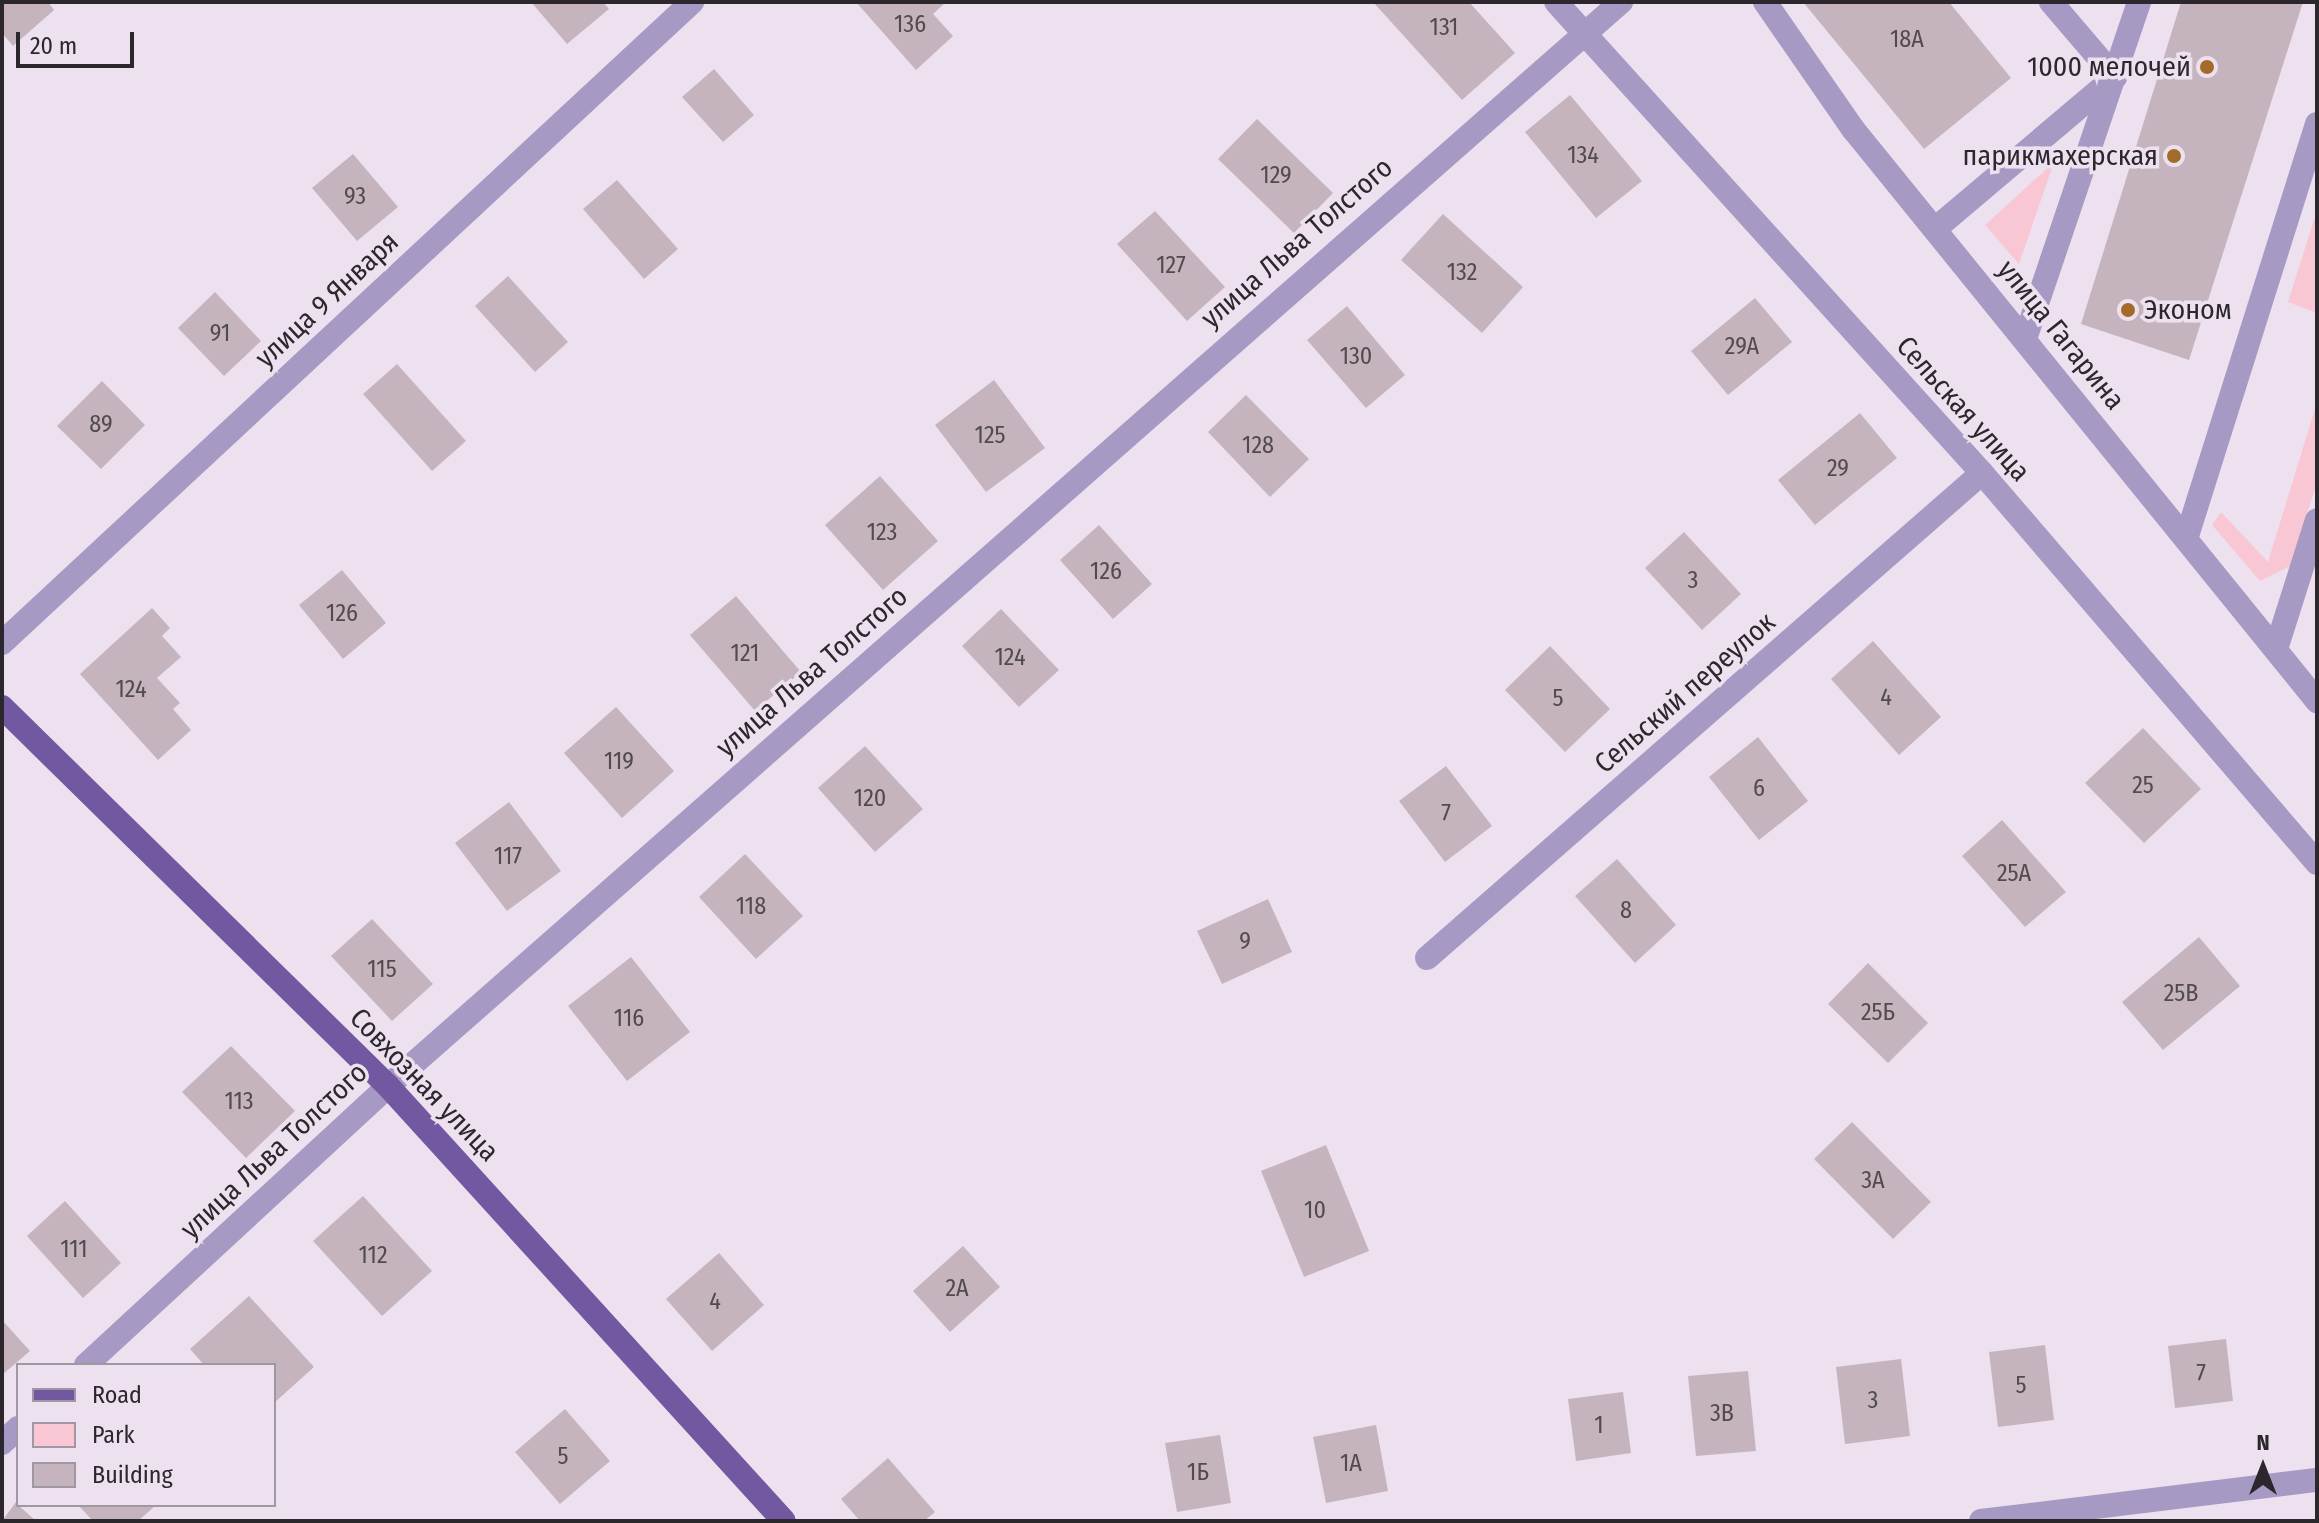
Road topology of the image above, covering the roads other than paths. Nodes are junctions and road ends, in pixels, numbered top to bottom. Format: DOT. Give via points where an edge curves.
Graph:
graph roads {
  1 [pos="692,2"];
  2 [pos="1556,2"];
  3 [pos="1621,2"];
  4 [pos="1765,2"];
  5 [pos="2051,2"];
  6 [pos="2139,2"];
  7 [pos="1583,31"];
  8 [pos="2115,77"];
  9 [pos="2317,124"];
  10 [pos="1935,229"];
  11 [pos="2025,339"];
  12 [pos="1982,473"];
  13 [pos="2317,520"];
  14 [pos="2187,536"];
  15 [pos="2,643"];
  16 [pos="2276,649"];
  17 [pos="2317,701"];
  18 [pos="2,707"];
  19 [pos="2317,863"];
  20 [pos="1427,958"];
  21 [pos="388,1086"];
  22 [pos="88,1363"];
  23 [pos="2317,1480"];
  24 [pos="784,1521"];
  25 [pos="1981,1521"];
  1 -- 15 [label="street, улица 9 Января"];
  2 -- 7 [label="street, Сельская улица"];
  3 -- 7 [label="street, улица Льва Толстого"];
  4 -- 10 [label="street, улица Гагарина" via="1853,129"];
  5 -- 8 [label="street"];
  6 -- 8 [label="street"];
  7 -- 12 [label="street, Сельская улица"];
  7 -- 21 [label="street, улица Льва Толстого"];
  8 -- 10 [label="street"];
  8 -- 11 [label="street"];
  9 -- 14 [label="street"];
  10 -- 11 [label="street, улица Гагарина"];
  11 -- 14 [label="street, улица Гагарина"];
  12 -- 19 [label="street, Сельская улица"];
  12 -- 20 [label="street, Сельский переулок"];
  13 -- 16 [label="street"];
  14 -- 16 [label="street, улица Гагарина"];
  16 -- 17 [label="street, улица Гагарина"];
  18 -- 21 [label="main road, Совхозная улица"];
  21 -- 22 [label="street, улица Льва Толстого"];
  21 -- 24 [label="main road, Совхозная улица"];
  23 -- 25 [label="street"];
}
